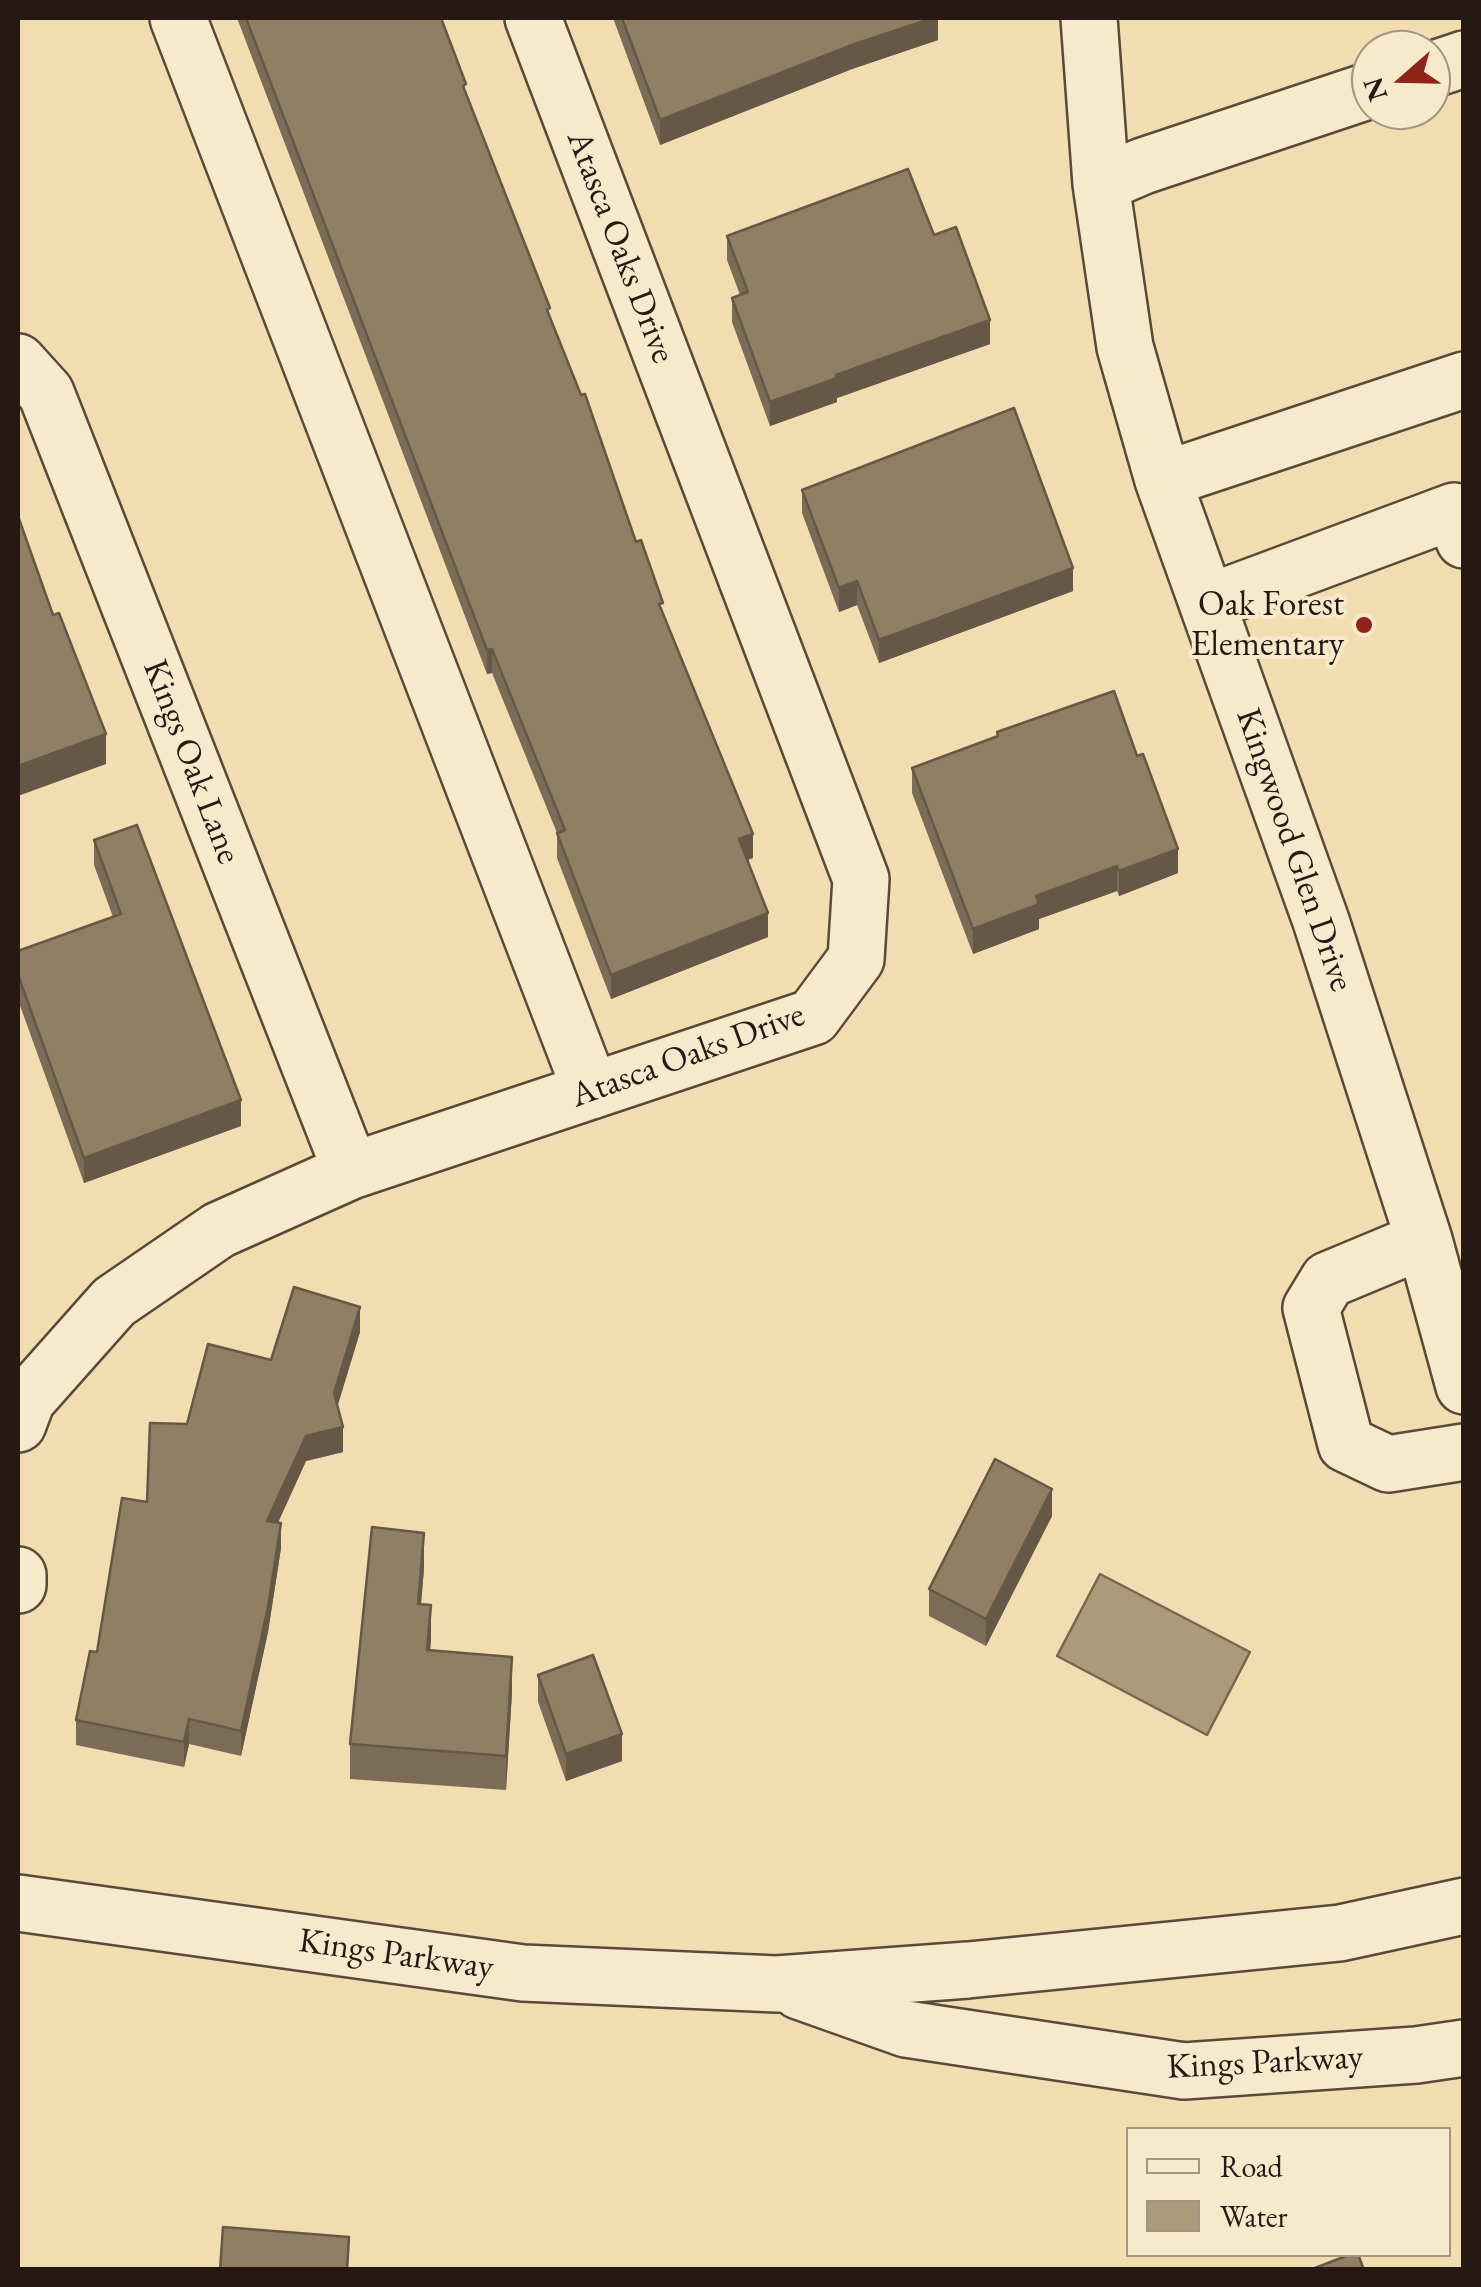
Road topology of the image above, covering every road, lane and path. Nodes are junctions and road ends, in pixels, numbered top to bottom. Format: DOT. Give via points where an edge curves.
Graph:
graph roads {
  1 [pos="178,18"];
  2 [pos="533,18"];
  3 [pos="1090,18"];
  4 [pos="1351,97"];
  5 [pos="1101,184"];
  6 [pos="18,362"];
  7 [pos="1464,380"];
  8 [pos="1163,480"];
  9 [pos="1464,540"];
  10 [pos="1207,604"];
  11 [pos="590,1092"];
  12 [pos="350,1171"];
  13 [pos="1424,1240"];
  14 [pos="1464,1386"];
  15 [pos="18,1424"];
  16 [pos="1464,1452"];
  17 [pos="18,1576"];
  18 [pos="18,1586"];
  19 [pos="18,1903"];
  20 [pos="1464,1906"];
  21 [pos="777,1984"];
  22 [pos="1464,2048"];
  1 -- 11 [label="street"];
  2 -- 11 [label="street, Atasca Oaks Drive" via="862,879 856,959 813,1017"];
  3 -- 5 [label="street, Kingwood Glen Drive"];
  4 -- 5 [label="street"];
  5 -- 8 [label="street, Kingwood Glen Drive" via="1125,347"];
  6 -- 12 [label="street, Kings Oak Lane" via="46,393"];
  7 -- 8 [label="street"];
  8 -- 10 [label="street, Kingwood Glen Drive"];
  9 -- 10 [label="street" via="1454,511"];
  10 -- 13 [label="street, Kingwood Glen Drive" via="1321,921"];
  11 -- 12 [label="street, Atasca Oaks Drive"];
  12 -- 15 [label="street, Atasca Oaks Drive" via="220,1230 114,1302 27,1400"];
  13 -- 14 [label="street, Kingwood Glen Drive"];
  13 -- 16 [label="street" via="1328,1280 1311,1308 1346,1444 1388,1464"];
  17 -- 18 [label="street"];
  19 -- 21 [label="street, Kings Parkway" via="523,1973"];
  20 -- 21 [label="street, Kings Parkway" via="1340,1933"];
  21 -- 22 [label="street, Kings Parkway" via="906,2029 1184,2071"];
}
